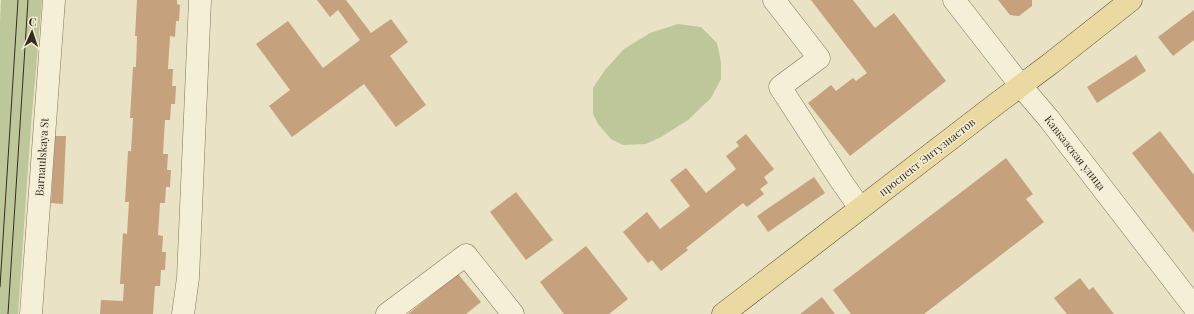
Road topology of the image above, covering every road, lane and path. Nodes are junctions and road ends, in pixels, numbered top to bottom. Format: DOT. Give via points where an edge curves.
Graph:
graph roads {
  1 [pos="54,0"];
  2 [pos="200,0"];
  3 [pos="774,0"];
  4 [pos="954,0"];
  5 [pos="1131,0"];
  6 [pos="1021,86"];
  7 [pos="860,208"];
  8 [pos="1194,307"];
  9 [pos="31,314"];
  10 [pos="183,314"];
  11 [pos="387,314"];
  12 [pos="513,314"];
  13 [pos="723,314"];
  1 -- 9 [label="street, Barnaulskaya St"];
  2 -- 10 [label="street" via="188,278"];
  3 -- 7 [label="street" via="819,58 780,86"];
  4 -- 6 [label="street, Кавказская улица"];
  5 -- 6 [label="main road, проспект Энтузиастов"];
  6 -- 7 [label="main road, проспект Энтузиастов"];
  6 -- 8 [label="street, Кавказская улица"];
  7 -- 13 [label="main road, проспект Энтузиастов"];
  11 -- 12 [label="street" via="466,255"];
}
